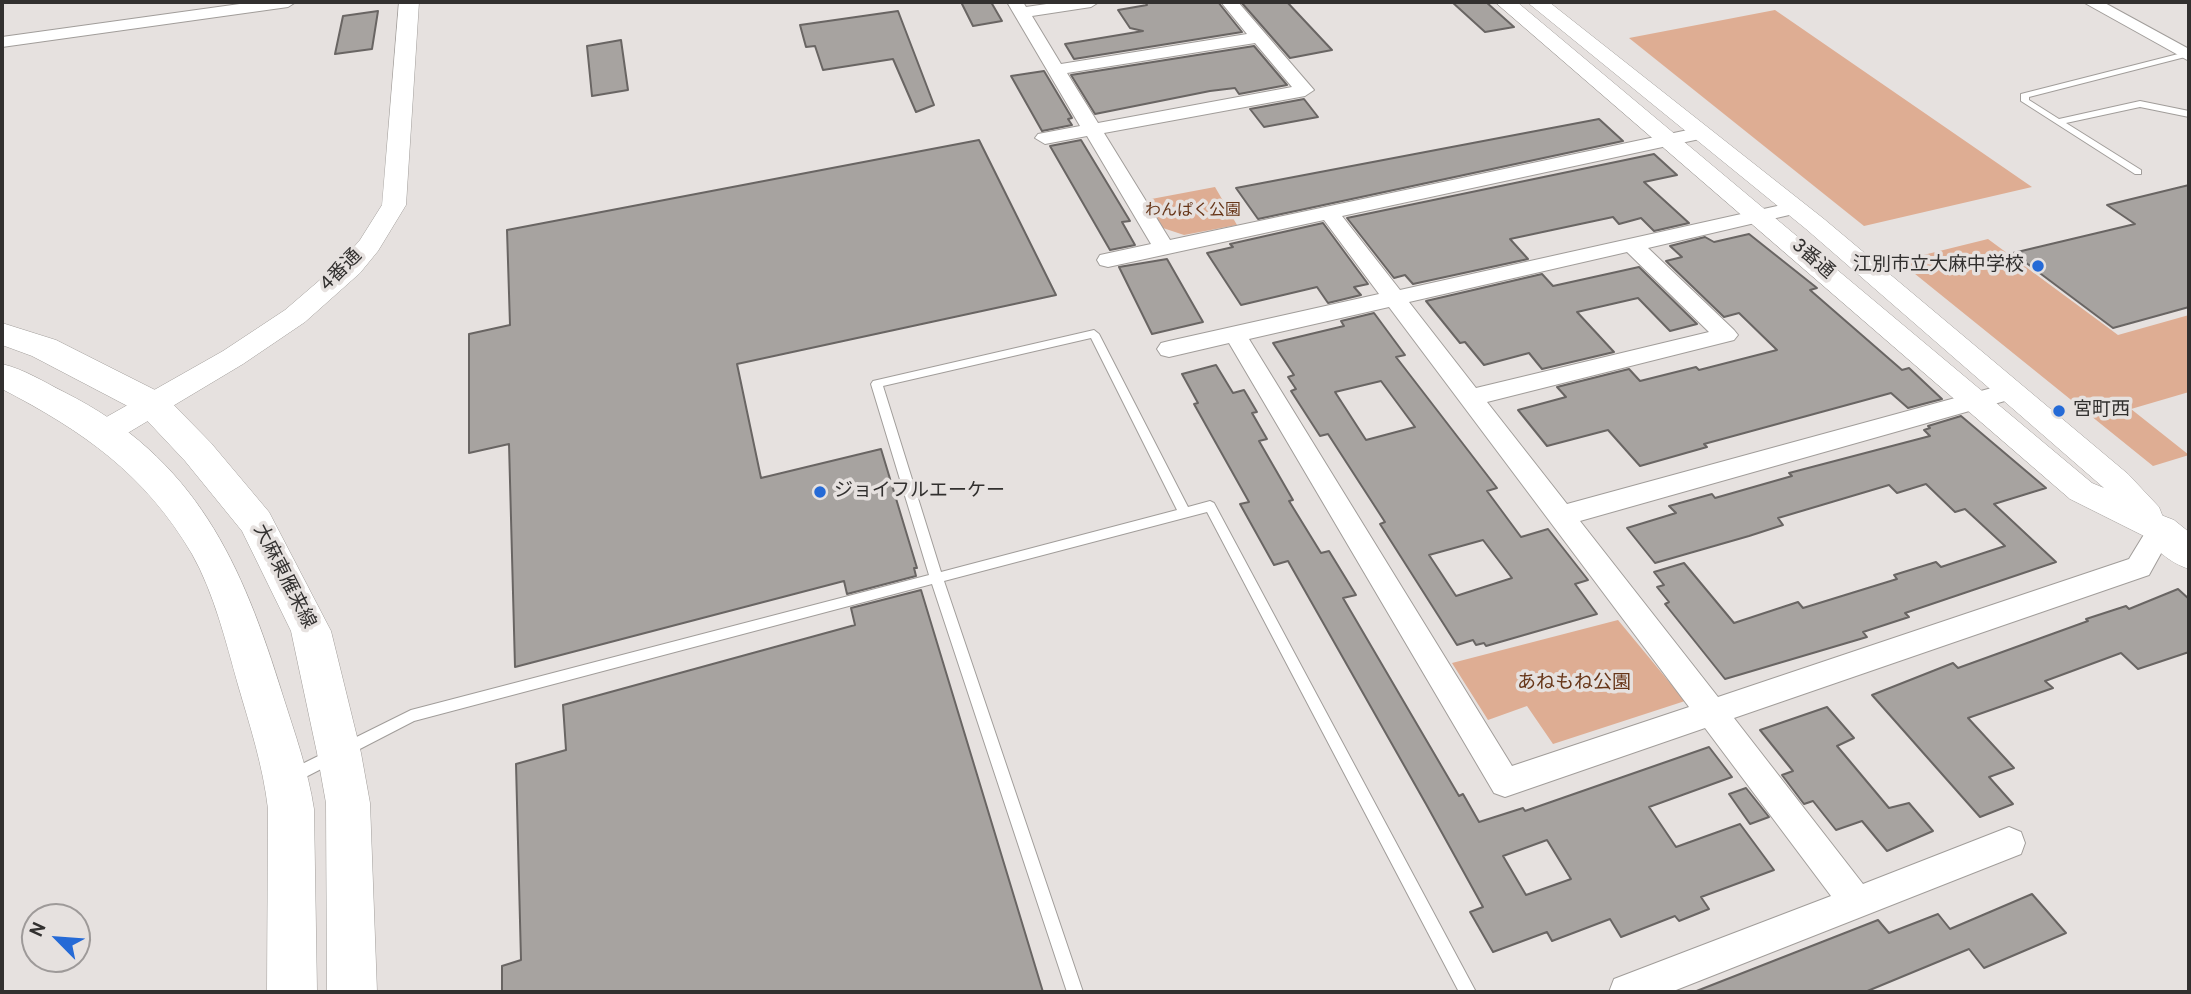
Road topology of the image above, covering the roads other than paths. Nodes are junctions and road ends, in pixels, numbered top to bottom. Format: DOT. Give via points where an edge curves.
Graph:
graph roads {
  1 [pos="288,2"];
  2 [pos="409,2"];
  3 [pos="1091,2"];
  4 [pos="1229,2"];
  5 [pos="1505,2"];
  6 [pos="1538,2"];
  7 [pos="2091,2"];
  8 [pos="1018,7"];
  9 [pos="1260,37"];
  10 [pos="2,43"];
  11 [pos="2188,55"];
  12 [pos="1055,70"];
  13 [pos="2189,114"];
  14 [pos="2057,122"];
  15 [pos="1091,129"];
  16 [pos="1702,133"];
  17 [pos="1045,138"];
  18 [pos="1670,140"];
  19 [pos="2137,172"];
  20 [pos="1795,208"];
  21 [pos="1328,212"];
  22 [pos="1759,215"];
  23 [pos="1631,244"];
  24 [pos="1164,248"];
  25 [pos="1108,260"];
  26 [pos="1394,298"];
  27 [pos="2,334"];
  28 [pos="1234,334"];
  29 [pos="1170,349"];
  30 [pos="2,375"];
  31 [pos="2010,391"];
  32 [pos="1471,398"];
  33 [pos="1976,400"];
  34 [pos="151,403"];
  35 [pos="105,432"];
  36 [pos="1185,513"];
  37 [pos="1561,516"];
  38 [pos="2180,535"];
  39 [pos="938,580"];
  40 [pos="1711,713"];
  41 [pos="340,753"];
  42 [pos="287,779"];
  43 [pos="2009,843"];
  44 [pos="1857,903"];
  45 [pos="292,992"];
  46 [pos="352,992"];
  47 [pos="1075,992"];
  48 [pos="1468,992"];
  49 [pos="1627,992"];
  1 -- 10 [label="street"];
  2 -- 34 [label="street, 4番通" via="394,205 376,234 352,267 303,309 267,336"];
  3 -- 8 [label="street"];
  4 -- 9 [label="street"];
  5 -- 18 [label="street, 3番通"];
  6 -- 16 [label="street, 3番通"];
  7 -- 11 [label="street"];
  8 -- 12 [label="street"];
  9 -- 12 [label="street"];
  9 -- 15 [label="street" via="1304,90"];
  11 -- 14 [label="lane" via="2024,96"];
  12 -- 15 [label="street"];
  13 -- 14 [label="lane" via="2140,104"];
  14 -- 19 [label="lane"];
  15 -- 17 [label="street"];
  15 -- 24 [label="street"];
  16 -- 18 [label="street"];
  16 -- 20 [label="street, 3番通"];
  18 -- 21 [label="street"];
  18 -- 22 [label="street, 3番通"];
  20 -- 22 [label="street"];
  20 -- 31 [label="street, 3番通"];
  21 -- 24 [label="street"];
  21 -- 26 [label="street"];
  22 -- 23 [label="street"];
  22 -- 33 [label="street, 3番通"];
  23 -- 26 [label="street"];
  23 -- 32 [label="street" via="1726,335"];
  24 -- 25 [label="street"];
  26 -- 28 [label="street"];
  26 -- 32 [label="street"];
  27 -- 34 [label="main road, 大麻東雁来線" via="44,348"];
  28 -- 29 [label="street"];
  28 -- 40 [label="street" via="1505,783"];
  30 -- 35 [label="main road"];
  31 -- 33 [label="street"];
  31 -- 38 [label="street, 3番通"];
  32 -- 37 [label="street"];
  33 -- 37 [label="street"];
  33 -- 38 [label="street, 3番通" via="2081,491"];
  34 -- 35 [label="street, 4番通"];
  34 -- 41 [label="main road, 大麻東雁来線" via="256,522 311,631"];
  35 -- 42 [label="main road" via="154,474 209,549 243,631"];
  36 -- 39 [label="lane"];
  36 -- 39 [label="lane" via="1094,334 877,384"];
  36 -- 48 [label="lane" via="1210,506"];
  37 -- 40 [label="street"];
  38 -- 40 [label="street" via="2139,568"];
  39 -- 41 [label="lane" via="411,716"];
  39 -- 47 [label="lane"];
  40 -- 44 [label="street"];
  41 -- 42 [label="lane"];
  41 -- 46 [label="main road, 大麻東雁来線" via="348,803"];
  42 -- 45 [label="main road" via="292,822"];
  43 -- 44 [label="street"];
  44 -- 49 [label="street"];
}
